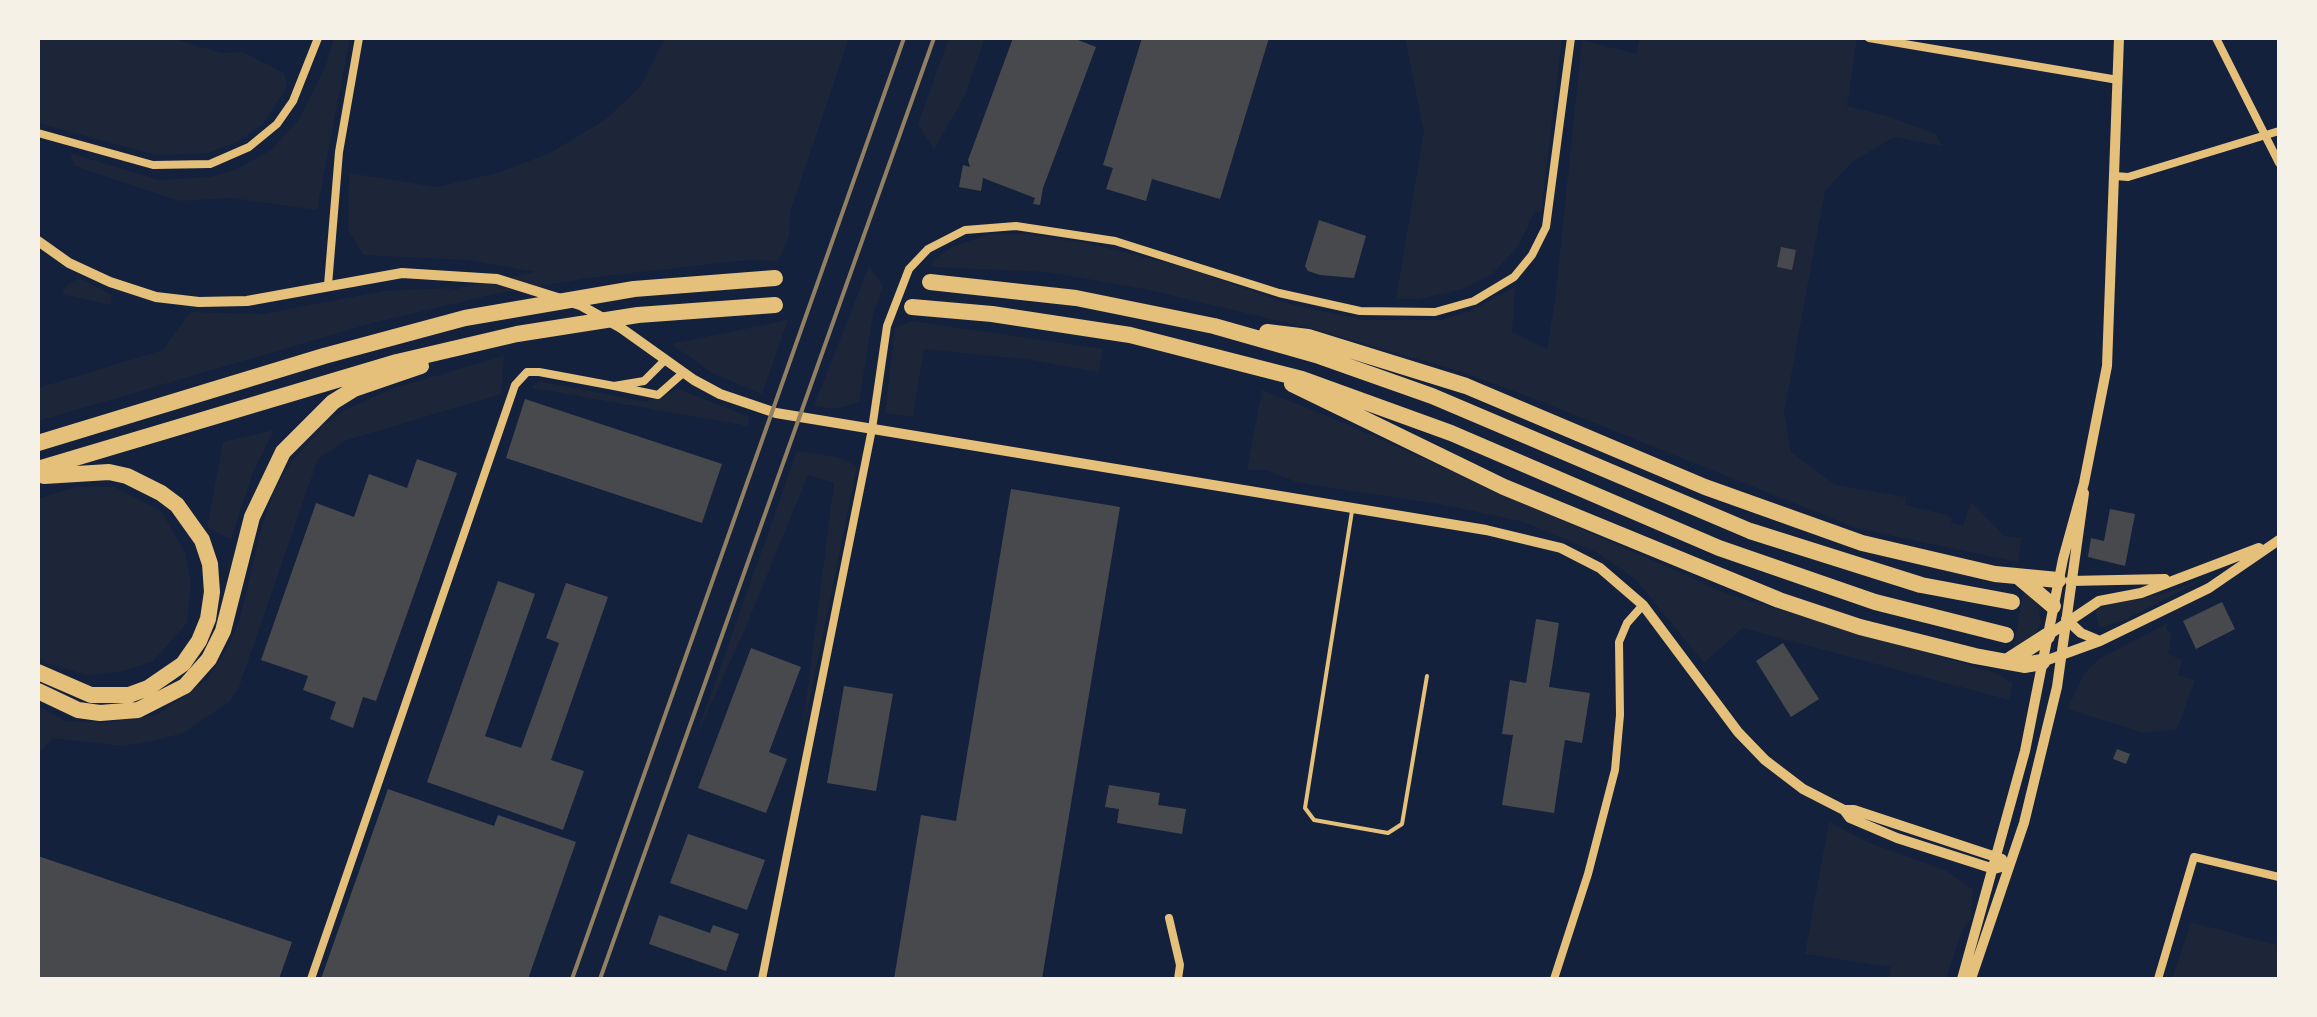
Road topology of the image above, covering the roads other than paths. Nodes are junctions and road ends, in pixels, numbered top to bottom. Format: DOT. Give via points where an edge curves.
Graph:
graph roads {
  1 [pos="318,38"];
  2 [pos="359,38"];
  3 [pos="1571,38"];
  4 [pos="1869,38"];
  5 [pos="2119,38"];
  6 [pos="2216,38"];
  7 [pos="2118,80"];
  8 [pos="2279,131"];
  9 [pos="38,133"];
  10 [pos="2265,133"];
  11 [pos="2279,163"];
  12 [pos="2115,176"];
  13 [pos="38,241"];
  14 [pos="775,278"];
  15 [pos="930,282"];
  16 [pos="328,285"];
  17 [pos="775,305"];
  18 [pos="912,307"];
  19 [pos="1214,326"];
  20 [pos="439,351"];
  21 [pos="665,360"];
  22 [pos="1251,364"];
  23 [pos="683,373"];
  24 [pos="614,386"];
  25 [pos="872,429"];
  26 [pos="38,443"];
  27 [pos="38,469"];
  28 [pos="38,477"];
  29 [pos="1353,509"];
  30 [pos="2279,540"];
  31 [pos="2191,575"];
  32 [pos="2021,579"];
  33 [pos="2066,581"];
  34 [pos="2012,602"];
  35 [pos="1643,605"];
  36 [pos="2053,606"];
  37 [pos="2067,621"];
  38 [pos="2006,635"];
  39 [pos="2047,636"];
  40 [pos="2100,641"];
  41 [pos="2062,655"];
  42 [pos="2008,661"];
  43 [pos="2042,662"];
  44 [pos="38,672"];
  45 [pos="1427,676"];
  46 [pos="38,691"];
  47 [pos="1844,810"];
  48 [pos="1998,856"];
  49 [pos="2009,865"];
  50 [pos="1994,869"];
  51 [pos="2279,877"];
  52 [pos="1169,918"];
  53 [pos="311,979"];
  54 [pos="762,979"];
  55 [pos="1178,979"];
  56 [pos="1554,979"];
  57 [pos="1962,979"];
  58 [pos="1971,979"];
  59 [pos="2158,979"];
  1 -- 9 [label="street" via="293,101 277,124 249,147 210,164 153,165"];
  2 -- 16 [label="street" via="336,184"];
  3 -- 25 [label="street" via="1549,218 1532,255 1504,285 1435,312 1371,313 1307,301 1115,241 1016,226 965,230 928,249 898,290 887,326"];
  4 -- 7 [label="street"];
  5 -- 7 [label="street"];
  6 -- 10 [label="street"];
  7 -- 12 [label="street"];
  8 -- 10 [label="street"];
  10 -- 11 [label="street"];
  10 -- 12 [label="street" via="2128,177"];
  12 -- 33 [label="street" via="2110,340"];
  13 -- 16 [label="street" via="89,273 156,297 247,301"];
  14 -- 26 [label="highway" via="634,289 465,318"];
  15 -- 19 [label="highway" via="1076,298"];
  16 -- 21 [label="street" via="402,273 497,279 580,305"];
  17 -- 20 [label="highway" via="638,315"];
  18 -- 22 [label="highway" via="1069,325"];
  19 -- 32 [label="highway" via="1308,337 1382,359 1504,400 1796,522 1927,560"];
  19 -- 34 [label="highway" via="1432,396 1750,531 1921,585"];
  20 -- 27 [label="highway"];
  20 -- 46 [label="highway" via="418,368 354,389 333,402 283,452 255,508 220,639 185,686 138,710 100,713 78,710"];
  21 -- 23 [label="street"];
  21 -- 24 [label="street" via="644,381"];
  22 -- 38 [label="highway" via="1395,411 1771,567 1875,602"];
  22 -- 42 [label="highway" via="1504,487 1680,562 1860,627"];
  23 -- 24 [label="street" via="658,395"];
  23 -- 25 [label="street" via="720,394 776,413"];
  24 -- 53 [label="street" via="539,372 527,372 515,385"];
  25 -- 29 [label="street"];
  25 -- 54 [label="street"];
  28 -- 44 [label="highway" via="109,472 161,493 177,505 202,540 212,592 199,641 183,664 148,688 129,695 91,695"];
  29 -- 35 [label="street" via="1561,548 1600,568"];
  29 -- 45 [label="lane" via="1305,808 1314,820 1388,833 1402,824"];
  30 -- 31 [label="street"];
  30 -- 40 [label="street" via="2209,588"];
  31 -- 33 [label="street" via="2135,582"];
  31 -- 37 [label="street" via="2099,601"];
  32 -- 33 [label="highway"];
  32 -- 36 [label="highway"];
  33 -- 36 [label="street"];
  33 -- 37 [label="street"];
  35 -- 47 [label="street" via="1765,760 1803,789"];
  35 -- 56 [label="street" via="1619,642 1615,770"];
  36 -- 37 [label="street"];
  36 -- 39 [label="street"];
  37 -- 39 [label="street"];
  37 -- 40 [label="street"];
  37 -- 41 [label="street"];
  39 -- 42 [label="highway"];
  39 -- 43 [label="street"];
  40 -- 41 [label="street"];
  41 -- 43 [label="street"];
  41 -- 49 [label="street" via="2024,823"];
  42 -- 43 [label="highway"];
  43 -- 48 [label="street"];
  47 -- 48 [label="street"];
  47 -- 50 [label="street" via="1850,818 1897,838"];
  48 -- 49 [label="street"];
  48 -- 50 [label="street"];
  49 -- 50 [label="street"];
  49 -- 58 [label="street"];
  50 -- 57 [label="street"];
  51 -- 59 [label="street" via="2194,857"];
  52 -- 55 [label="street" via="1180,965"];
}
